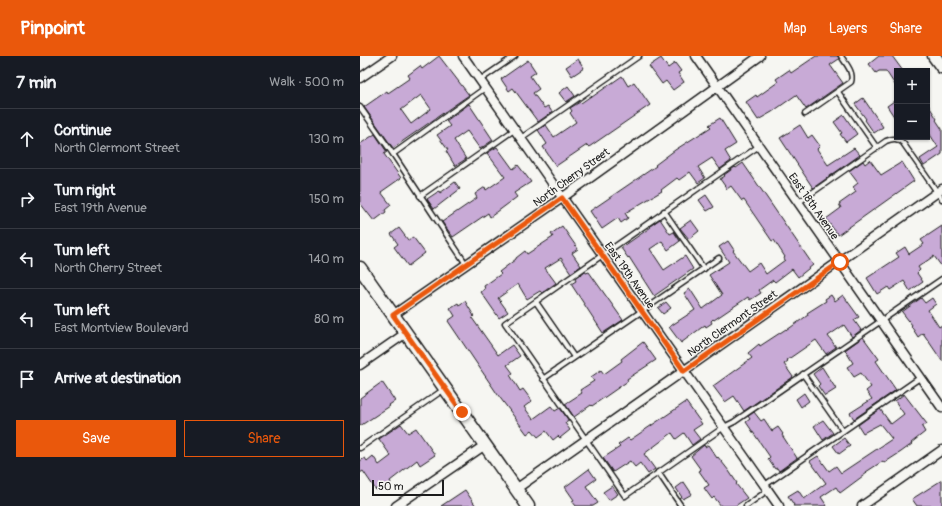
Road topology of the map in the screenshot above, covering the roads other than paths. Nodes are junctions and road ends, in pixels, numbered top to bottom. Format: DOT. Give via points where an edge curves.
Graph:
graph roads {
  1 [pos="392,56"];
  2 [pos="463,56"];
  3 [pos="515,56"];
  4 [pos="638,56"];
  5 [pos="696,56"];
  6 [pos="760,56"];
  7 [pos="841,56"];
  8 [pos="934,56"];
  9 [pos="942,67"];
  10 [pos="360,78"];
  11 [pos="480,80"];
  12 [pos="716,86"];
  13 [pos="485,88"];
  14 [pos="838,92"];
  15 [pos="360,107"];
  16 [pos="806,114"];
  17 [pos="514,130"];
  18 [pos="521,138"];
  19 [pos="759,146"];
  20 [pos="877,148"];
  21 [pos="393,154"];
  22 [pos="941,193"];
  23 [pos="420,196"];
  24 [pos="562,198"];
  25 [pos="798,203"];
  26 [pos="664,211"];
  27 [pos="602,255"];
  28 [pos="720,258"];
  29 [pos="840,262"];
  30 [pos="466,264"];
  31 [pos="360,268"];
  32 [pos="704,269"];
  33 [pos="942,279"];
  34 [pos="536,302"];
  35 [pos="641,311"];
  36 [pos="393,315"];
  37 [pos="881,321"];
  38 [pos="406,333"];
  39 [pos="574,357"];
  40 [pos="360,364"];
  41 [pos="684,371"];
  42 [pos="803,374"];
  43 [pos="921,377"];
  44 [pos="544,379"];
  45 [pos="445,389"];
  46 [pos="942,408"];
  47 [pos="724,427"];
  48 [pos="843,431"];
  49 [pos="586,440"];
  50 [pos="484,445"];
  51 [pos="360,448"];
  52 [pos="942,450"];
  53 [pos="658,472"];
  54 [pos="767,488"];
  55 [pos="516,489"];
  56 [pos="524,503"];
  57 [pos="396,506"];
  58 [pos="682,506"];
  59 [pos="746,506"];
  60 [pos="779,506"];
  61 [pos="862,506"];
  1 -- 10 [label="street"];
  2 -- 11 [label="street, East 19th Avenue"];
  3 -- 11 [label="lane"];
  4 -- 18 [label="lane"];
  5 -- 12 [label="street, East 18th Avenue"];
  6 -- 12 [label="street, North Cherry Street"];
  7 -- 14 [label="lane" via="850,68 852,77"];
  8 -- 9 [label="street"];
  11 -- 13 [label="street, East 19th Avenue"];
  12 -- 19 [label="street, East 18th Avenue"];
  12 -- 24 [label="street, North Cherry Street"];
  13 -- 17 [label="street, East 19th Avenue"];
  13 -- 21 [label="lane"];
  14 -- 16 [label="lane"];
  14 -- 20 [label="lane"];
  15 -- 21 [label="lane"];
  17 -- 18 [label="street, East 19th Avenue"];
  17 -- 23 [label="lane"];
  18 -- 24 [label="street, East 19th Avenue"];
  19 -- 25 [label="street, East 18th Avenue"];
  19 -- 26 [label="lane"];
  20 -- 22 [label="lane" via="891,139 900,140"];
  20 -- 25 [label="lane"];
  21 -- 23 [label="lane"];
  22 -- 29 [label="street, North Clermont Street"];
  23 -- 30 [label="lane"];
  24 -- 27 [label="street, East 19th Avenue"];
  24 -- 30 [label="street, North Cherry Street"];
  25 -- 29 [label="street, East 18th Avenue"];
  26 -- 27 [label="lane"];
  26 -- 32 [label="lane"];
  27 -- 34 [label="lane"];
  27 -- 35 [label="street, East 19th Avenue"];
  28 -- 32 [label="lane"];
  29 -- 37 [label="street, East 18th Avenue"];
  29 -- 41 [label="street, North Clermont Street"];
  30 -- 36 [label="street, North Cherry Street"];
  31 -- 36 [label="street"];
  32 -- 35 [label="lane"];
  33 -- 37 [label="lane"];
  34 -- 39 [label="lane"];
  34 -- 44 [label="lane" via="505,323"];
  35 -- 39 [label="lane"];
  35 -- 41 [label="street, East 19th Avenue"];
  36 -- 38 [label="street"];
  37 -- 42 [label="lane"];
  37 -- 43 [label="street, East 18th Avenue"];
  38 -- 40 [label="street"];
  38 -- 45 [label="street"];
  39 -- 44 [label="lane"];
  41 -- 47 [label="street, East 19th Avenue"];
  41 -- 49 [label="street, North Clermont Street"];
  42 -- 47 [label="lane"];
  42 -- 48 [label="lane"];
  43 -- 46 [label="street, East 18th Avenue"];
  43 -- 48 [label="lane"];
  44 -- 49 [label="lane"];
  45 -- 50 [label="street"];
  45 -- 51 [label="lane"];
  47 -- 53 [label="lane"];
  47 -- 54 [label="street, East 19th Avenue"];
  48 -- 54 [label="lane"];
  49 -- 53 [label="lane" via="625,496"];
  49 -- 55 [label="street, North Clermont Street"];
  50 -- 55 [label="street"];
  50 -- 57 [label="street"];
  52 -- 61 [label="street"];
  53 -- 58 [label="lane"];
  54 -- 59 [label="lane"];
  54 -- 60 [label="street, East 19th Avenue"];
  55 -- 56 [label="street"];
}
